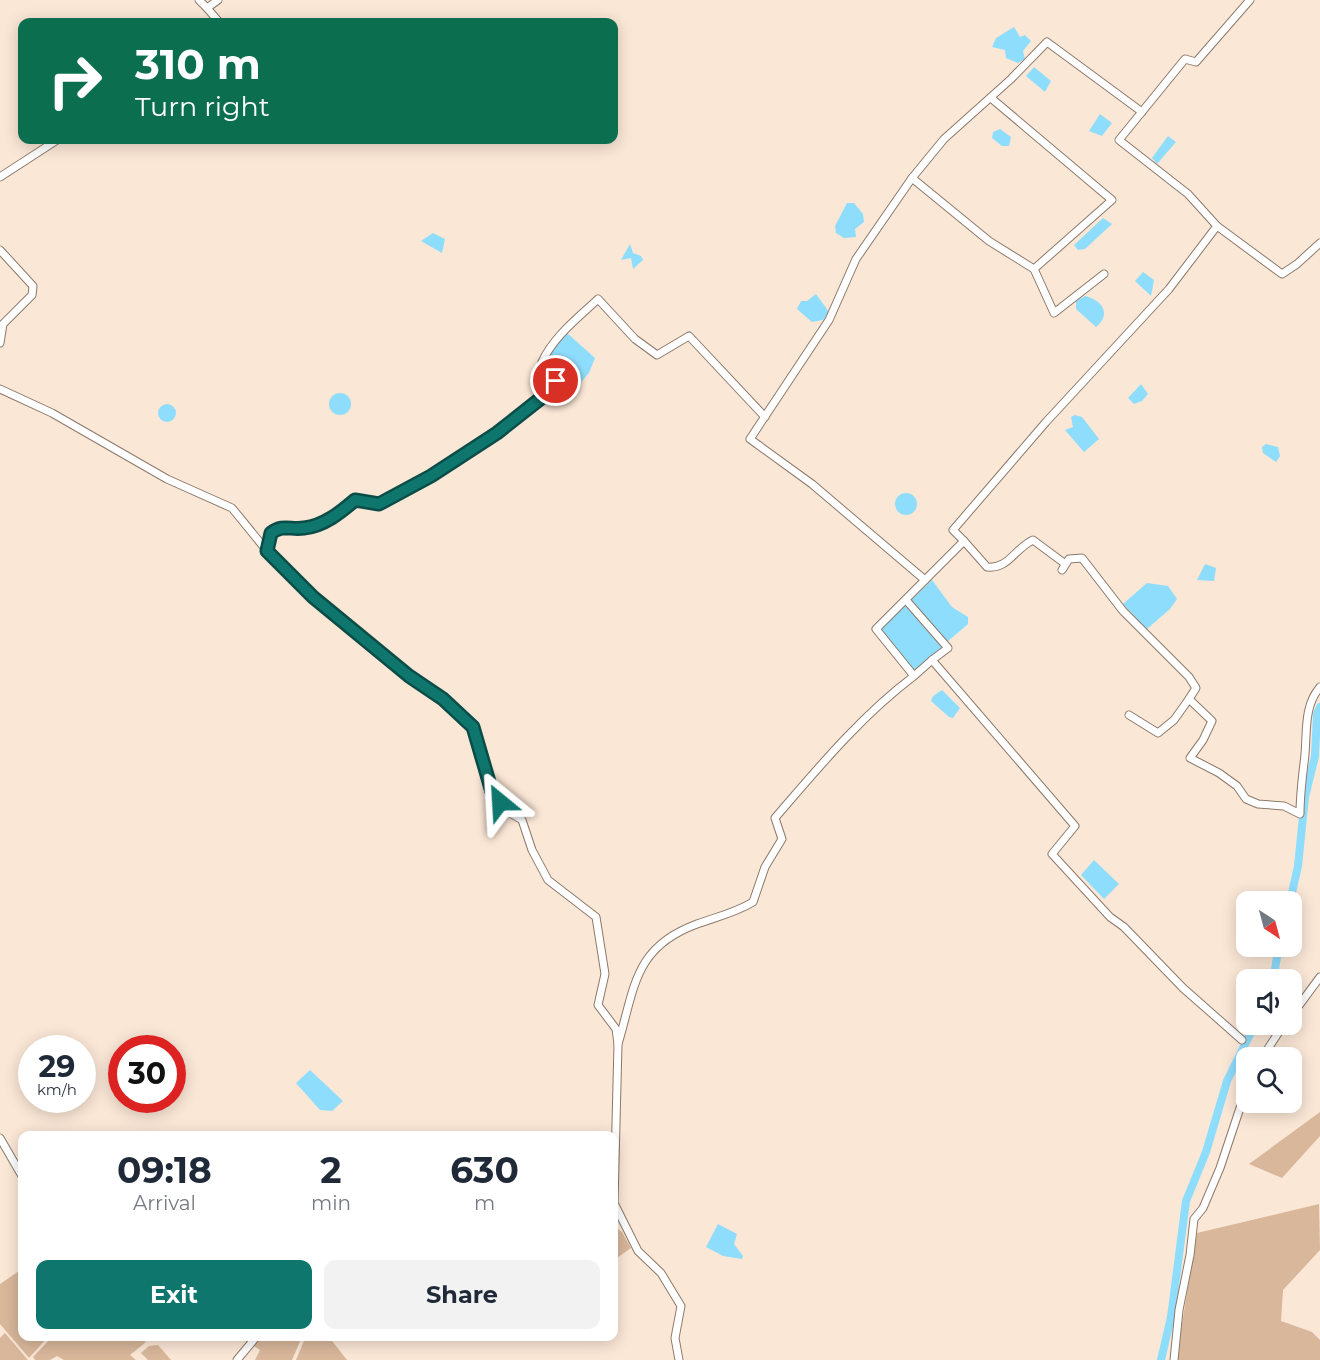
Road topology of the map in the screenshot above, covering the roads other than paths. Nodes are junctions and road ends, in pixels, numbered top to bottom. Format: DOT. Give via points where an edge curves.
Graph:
graph roads {
  1 [pos="200,0"];
  2 [pos="218,0"];
  3 [pos="1250,0"];
  4 [pos="207,8"];
  5 [pos="216,18"];
  6 [pos="991,98"];
  7 [pos="1142,112"];
  8 [pos="51,144"];
  9 [pos="0,177"];
  10 [pos="912,178"];
  11 [pos="1217,226"];
  12 [pos="1320,243"];
  13 [pos="0,250"];
  14 [pos="1034,269"];
  15 [pos="1104,274"];
  16 [pos="0,343"];
  17 [pos="0,389"];
  18 [pos="765,417"];
  19 [pos="964,541"];
  20 [pos="267,551"];
  21 [pos="925,580"];
  22 [pos="906,600"];
  23 [pos="932,660"];
  24 [pos="914,676"];
  25 [pos="1320,687"];
  26 [pos="1189,699"];
  27 [pos="1129,715"];
  28 [pos="1320,977"];
  29 [pos="1302,1001"];
  30 [pos="1242,1040"];
  31 [pos="618,1044"];
  32 [pos="1238,1113"];
  33 [pos="616,1131"];
  34 [pos="0,1138"];
  35 [pos="18,1169"];
  36 [pos="618,1211"];
  37 [pos="253,1341"];
  38 [pos="237,1360"];
  39 [pos="678,1360"];
  40 [pos="1174,1360"];
  1 -- 4 [label="street"];
  2 -- 4 [label="street"];
  3 -- 7 [label="street" via="1196,62 1185,59"];
  4 -- 5 [label="street"];
  6 -- 7 [label="street" via="1047,42"];
  6 -- 10 [label="street" via="944,139"];
  6 -- 14 [label="street" via="1112,200"];
  7 -- 11 [label="street" via="1119,140 1188,194"];
  8 -- 9 [label="street"];
  10 -- 14 [label="street" via="989,241"];
  10 -- 18 [label="street" via="856,259 829,320"];
  11 -- 12 [label="street" via="1282,274"];
  11 -- 19 [label="street" via="1169,289 952,530"];
  13 -- 16 [label="street" via="33,286 32,295 3,324"];
  14 -- 15 [label="street" via="1053,314"];
  17 -- 20 [label="street" via="52,413 167,479 232,508"];
  18 -- 20 [label="street" via="689,336 657,355 635,339 598,299 544,356 542,362 559,384 497,433 379,504 355,500 323,523 304,528 280,526 271,533"];
  18 -- 21 [label="street" via="750,439 812,484"];
  19 -- 21 [label="street"];
  19 -- 26 [label="street" via="987,567 999,568 1022,545 1033,540 1063,567 1075,556 1082,558 1123,610 1189,677 1196,688"];
  20 -- 31 [label="street" via="313,597 473,727 492,792 507,811 522,820 548,880 596,917 605,974 598,1005 616,1029"];
  21 -- 22 [label="street"];
  22 -- 23 [label="street" via="948,648"];
  22 -- 24 [label="street" via="876,629"];
  23 -- 24 [label="street"];
  23 -- 30 [label="street" via="1075,826 1052,854 1110,917"];
  24 -- 31 [label="street" via="892,692 845,740 775,818 783,839 765,867 753,902 670,936 648,955 635,980"];
  25 -- 26 [label="street" via="1313,695 1307,716 1300,814 1284,806 1246,799 1237,786 1219,773 1190,759 1212,721"];
  26 -- 27 [label="street" via="1174,720 1158,733"];
  28 -- 29 [label="street"];
  31 -- 33 [label="street"];
  32 -- 40 [label="street" via="1220,1168 1203,1208 1194,1219"];
  34 -- 35 [label="street"];
  36 -- 39 [label="street" via="638,1251 661,1273 681,1306 675,1338"];
  37 -- 38 [label="street"];
}
